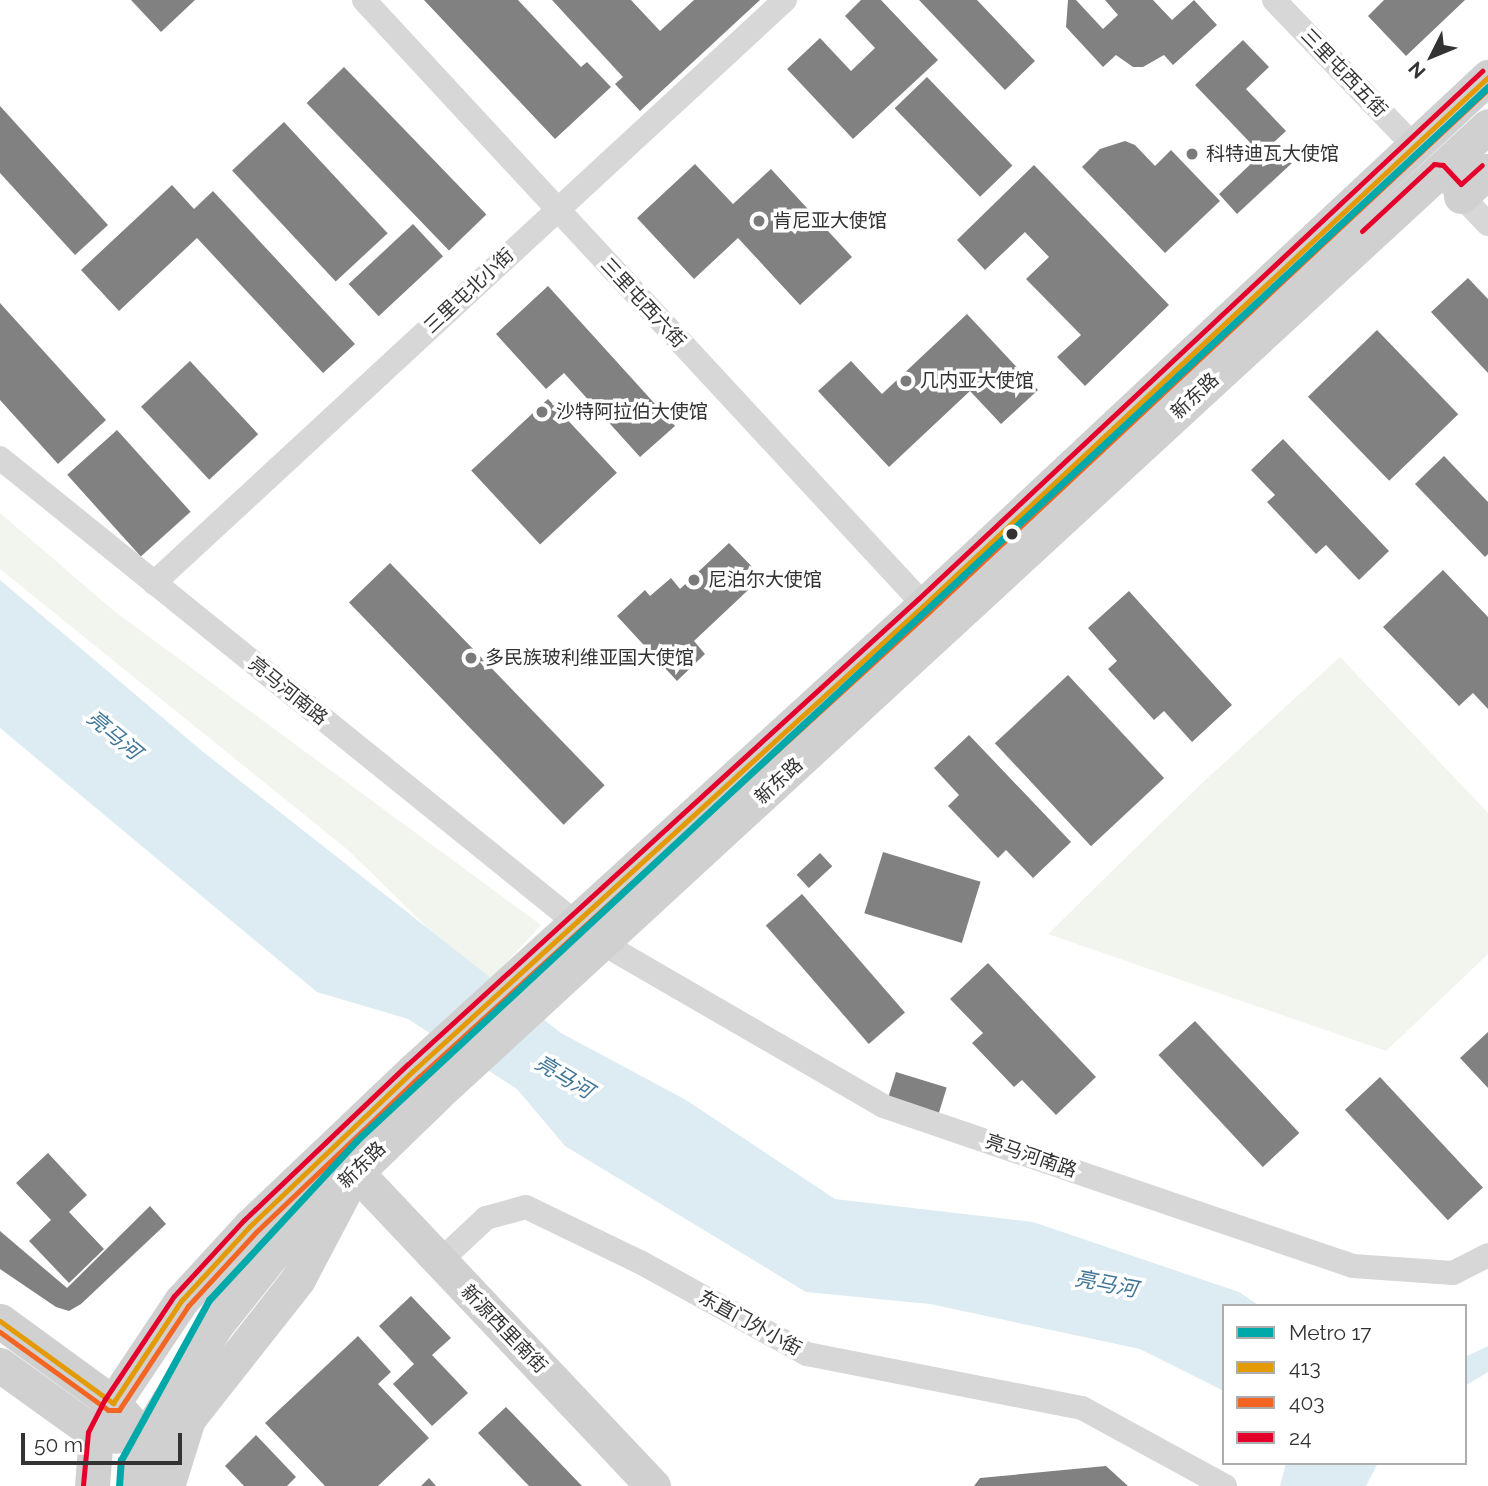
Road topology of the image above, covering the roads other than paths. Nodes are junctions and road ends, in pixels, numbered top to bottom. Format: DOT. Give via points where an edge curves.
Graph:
graph roads {
  1 [pos="364,0"];
  2 [pos="785,0"];
  3 [pos="1274,0"];
  4 [pos="1488,77"];
  5 [pos="1488,126"];
  6 [pos="1413,146"];
  7 [pos="1488,171"];
  8 [pos="1450,184"];
  9 [pos="556,210"];
  10 [pos="1488,224"];
  11 [pos="0,458"];
  12 [pos="153,583"];
  13 [pos="924,606"];
  14 [pos="589,933"];
  15 [pos="426,1082"];
  16 [pos="355,1171"];
  17 [pos="1488,1255"];
  18 [pos="440,1261"];
  19 [pos="0,1321"];
  20 [pos="0,1365"];
  21 [pos="103,1396"];
  22 [pos="85,1426"];
  23 [pos="145,1439"];
  24 [pos="1209,1482"];
  25 [pos="71,1486"];
  26 [pos="92,1486"];
  27 [pos="137,1486"];
  28 [pos="167,1486"];
  29 [pos="653,1486"];
  1 -- 9 [label="street, 三里屯西六街"];
  2 -- 9 [label="street, 三里屯北小街"];
  3 -- 6 [label="street, 三里屯西五街"];
  4 -- 6 [label="main road, 新东路"];
  5 -- 8 [label="main road, 新东路"];
  6 -- 13 [label="main road, 新东路"];
  7 -- 8 [label="main road, 新东路"];
  8 -- 10 [label="street"];
  8 -- 14 [label="main road, 新东路"];
  9 -- 12 [label="street, 三里屯北小街"];
  9 -- 13 [label="street, 三里屯西六街"];
  11 -- 12 [label="street, 亮马河南路"];
  12 -- 14 [label="street, 亮马河南路"];
  13 -- 14 [label="main road, 新东路"];
  14 -- 15 [label="main road, 新东路"];
  14 -- 17 [label="street, 亮马河南路" via="883,1106 1353,1266 1453,1273"];
  15 -- 16 [label="main road, 新东路"];
  15 -- 21 [label="main road, 新东路" via="250,1226"];
  16 -- 18 [label="main road, 新源西里南街"];
  16 -- 23 [label="main road, 新东路" via="274,1252 216,1325"];
  16 -- 28 [label="main road" via="298,1279 188,1419"];
  18 -- 24 [label="street, 东直门外小街" via="486,1218 526,1207 640,1262 807,1354 1082,1408"];
  18 -- 29 [label="main road, 新源西里南街"];
  19 -- 21 [label="main road"];
  20 -- 22 [label="main road"];
  21 -- 22 [label="main road, 新东路"];
  21 -- 23 [label="main road"];
  22 -- 23 [label="main road"];
  22 -- 25 [label="main road"];
  22 -- 26 [label="main road, 新东路"];
  23 -- 27 [label="main road, 新东路"];
}
